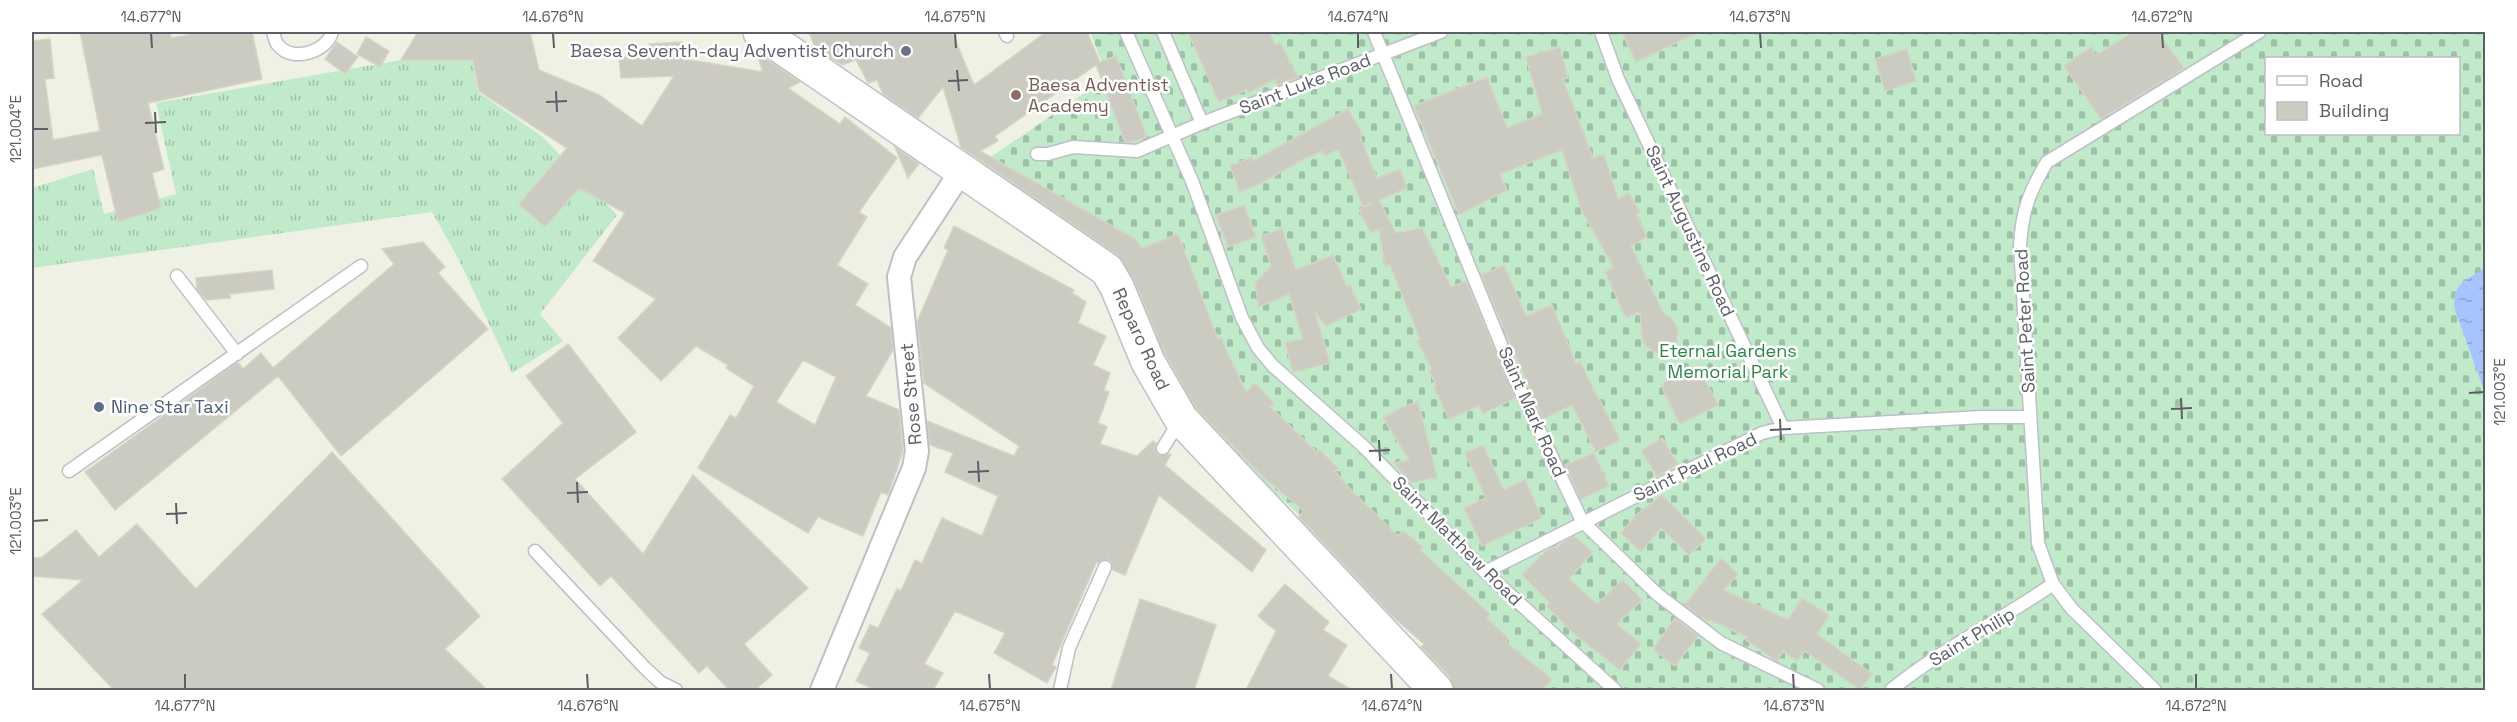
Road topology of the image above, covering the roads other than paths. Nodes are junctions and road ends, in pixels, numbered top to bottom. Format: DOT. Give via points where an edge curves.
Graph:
graph roads {
  1 [pos="273,32"];
  2 [pos="332,32"];
  3 [pos="760,32"];
  4 [pos="1126,32"];
  5 [pos="1163,32"];
  6 [pos="1374,32"];
  7 [pos="1441,32"];
  8 [pos="1601,32"];
  9 [pos="2259,32"];
  10 [pos="1383,54"];
  11 [pos="1202,123"];
  12 [pos="1171,138"];
  13 [pos="1037,154"];
  14 [pos="962,170"];
  15 [pos="361,266"];
  16 [pos="177,276"];
  17 [pos="237,354"];
  18 [pos="2030,417"];
  19 [pos="1181,419"];
  20 [pos="1783,428"];
  21 [pos="1163,448"];
  22 [pos="69,471"];
  23 [pos="1582,521"];
  24 [pos="535,551"];
  25 [pos="1105,567"];
  26 [pos="1485,572"];
  27 [pos="2053,584"];
  28 [pos="676,690"];
  29 [pos="822,690"];
  30 [pos="1060,690"];
  31 [pos="1436,690"];
  32 [pos="1615,690"];
  33 [pos="1818,690"];
  34 [pos="1891,690"];
  35 [pos="2155,690"];
  1 -- 2 [label="lane" via="278,45 290,54 302,55 317,50"];
  3 -- 14 [label="street, Reparo Road"];
  4 -- 12 [label="lane, Saint Matthew Road"];
  5 -- 11 [label="lane"];
  6 -- 10 [label="lane, Saint Mark Road"];
  7 -- 10 [label="lane, Saint Luke Road"];
  8 -- 20 [label="lane, Saint Augustine Road" via="1618,79"];
  9 -- 18 [label="lane, Saint Peter Road" via="2047,162 2031,187 2022,216 2020,246"];
  10 -- 11 [label="lane, Saint Luke Road"];
  10 -- 23 [label="lane, Saint Mark Road" via="1515,379"];
  11 -- 12 [label="lane, Saint Luke Road"];
  12 -- 13 [label="lane, Saint Luke Road" via="1137,151 1073,147"];
  12 -- 26 [label="lane, Saint Matthew Road" via="1192,181 1242,318 1258,348 1363,446"];
  14 -- 19 [label="street, Reparo Road" via="1107,270 1148,362"];
  14 -- 29 [label="street, Rose Street" via="905,257 900,277 917,451 914,468"];
  15 -- 17 [label="lane"];
  16 -- 17 [label="lane"];
  17 -- 22 [label="lane"];
  18 -- 20 [label="lane, Saint Paul Road"];
  18 -- 27 [label="lane, Saint Peter Road" via="2038,543"];
  19 -- 21 [label="lane"];
  19 -- 31 [label="street, Reparo Road"];
  20 -- 23 [label="lane, Saint Paul Road" via="1762,433"];
  23 -- 26 [label="lane, Saint Paul Road"];
  23 -- 33 [label="lane, Saint Mark Road" via="1657,594 1721,644"];
  24 -- 28 [label="lane" via="645,668"];
  25 -- 30 [label="lane" via="1069,648"];
  26 -- 32 [label="lane, Saint Matthew Road"];
  27 -- 34 [label="lane, Saint Philip" via="1940,654"];
  27 -- 35 [label="lane, Saint Peter Road" via="2072,609"];
}
